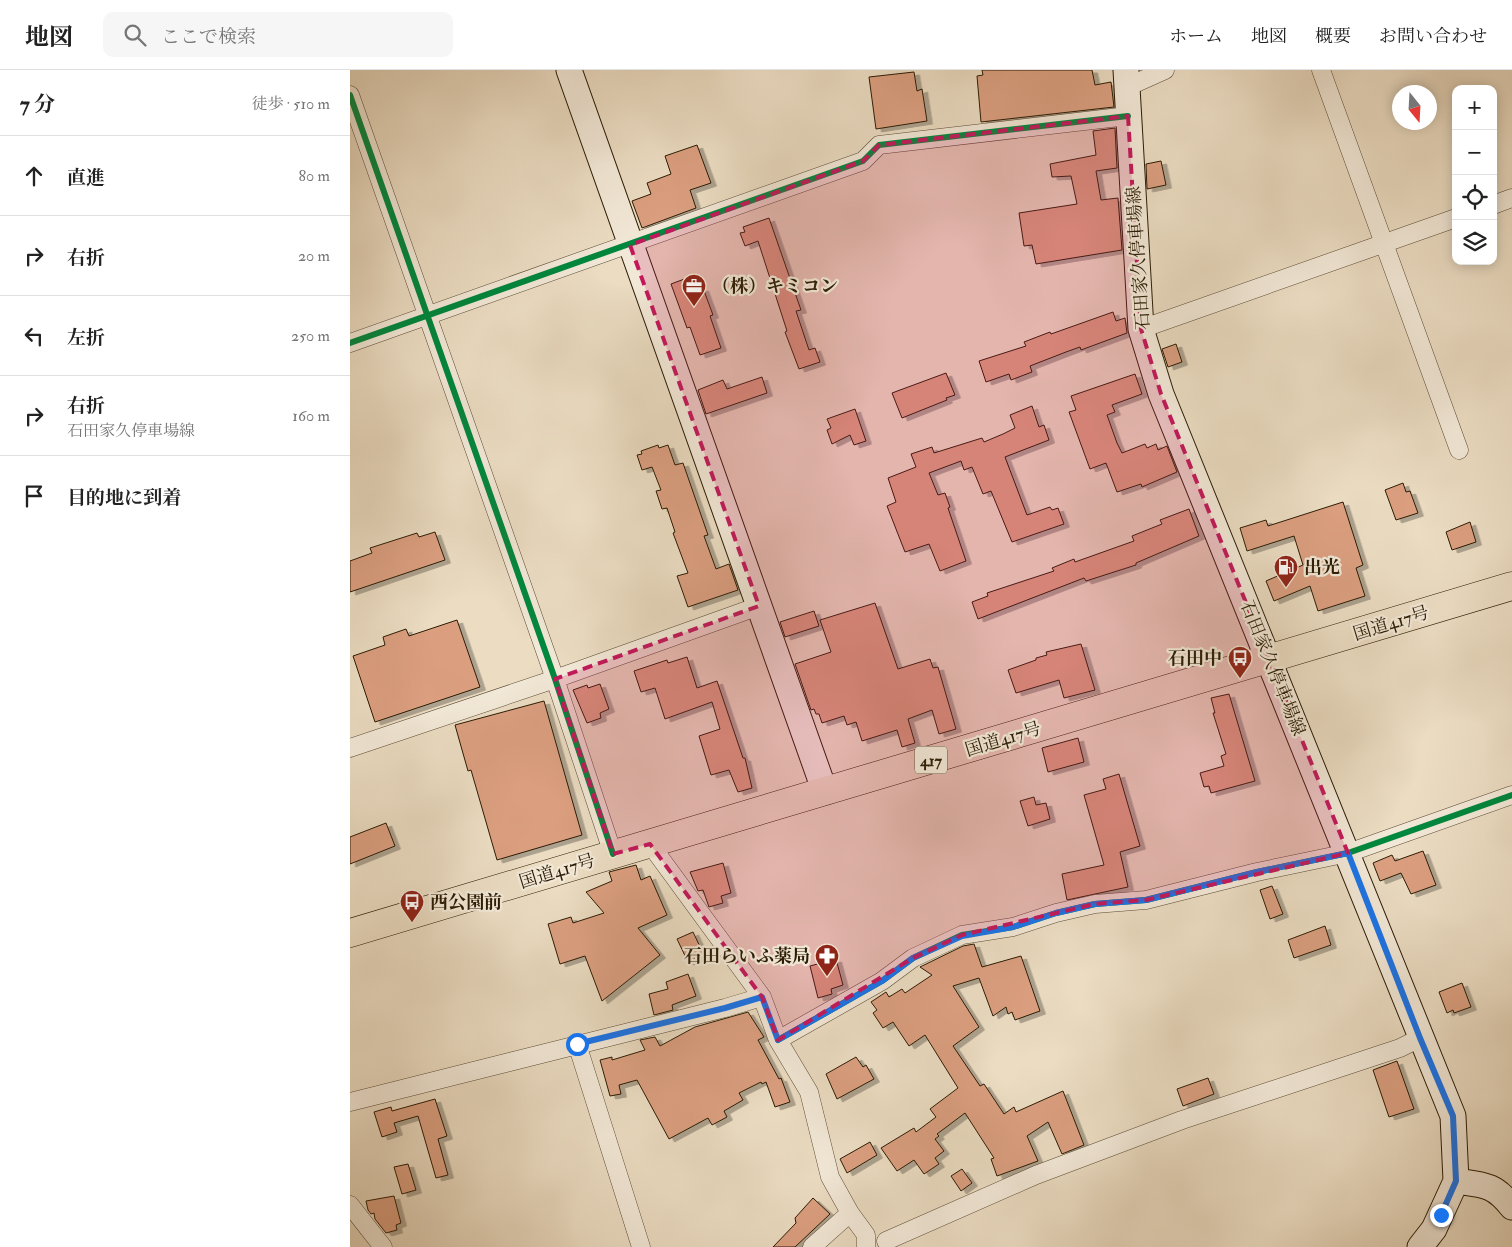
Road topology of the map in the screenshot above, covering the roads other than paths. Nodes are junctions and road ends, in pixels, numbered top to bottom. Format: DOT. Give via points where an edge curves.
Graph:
graph roads {
  1 [pos="569,70"];
  2 [pos="1164,70"];
  3 [pos="1321,70"];
  4 [pos="1127,79"];
  5 [pos="350,95"];
  6 [pos="1128,116"];
  7 [pos="1512,198"];
  8 [pos="1497,204"];
  9 [pos="1452,219"];
  10 [pos="1384,244"];
  11 [pos="630,245"];
  12 [pos="426,316"];
  13 [pos="1141,329"];
  14 [pos="350,343"];
  15 [pos="1459,450"];
  16 [pos="1512,586"];
  17 [pos="759,606"];
  18 [pos="1270,659"];
  19 [pos="554,679"];
  20 [pos="350,748"];
  21 [pos="824,792"];
  22 [pos="1512,795"];
  23 [pos="650,844"];
  24 [pos="1348,853"];
  25 [pos="613,854"];
  26 [pos="350,933"];
  27 [pos="762,997"];
  28 [pos="1420,1038"];
  29 [pos="778,1040"];
  30 [pos="577,1044"];
  31 [pos="350,1102"];
  32 [pos="1456,1181"];
  33 [pos="350,1205"];
  34 [pos="1512,1207"];
  35 [pos="850,1213"];
  36 [pos="866,1241"];
  37 [pos="890,1244"];
  38 [pos="382,1247"];
  39 [pos="641,1247"];
  40 [pos="812,1247"];
  41 [pos="1420,1247"];
  1 -- 11 [label="main road"];
  2 -- 4 [label="street"];
  3 -- 10 [label="street"];
  4 -- 6 [label="main road, 石田家久停車場線"];
  5 -- 12 [label="street"];
  6 -- 11 [label="street" via="879,145 863,161"];
  6 -- 13 [label="main road, 石田家久停車場線"];
  7 -- 8 [label="street"];
  9 -- 10 [label="street"];
  10 -- 13 [label="street"];
  10 -- 15 [label="street"];
  11 -- 12 [label="street"];
  11 -- 17 [label="main road"];
  12 -- 14 [label="street"];
  12 -- 19 [label="street"];
  13 -- 18 [label="main road, 石田家久停車場線" via="1161,394"];
  16 -- 18 [label="highway, 国道417号 / 417"];
  17 -- 19 [label="street"];
  17 -- 21 [label="main road"];
  18 -- 21 [label="highway, 国道417号 / 417"];
  18 -- 24 [label="main road, 石田家久停車場線"];
  19 -- 20 [label="street"];
  19 -- 25 [label="street"];
  21 -- 23 [label="highway, 国道417号 / 417"];
  22 -- 24 [label="street"];
  23 -- 25 [label="highway, 国道417号 / 417"];
  23 -- 27 [label="street"];
  24 -- 28 [label="main road, 石田家久停車場線"];
  24 -- 29 [label="street" via="1146,900 1095,904 1013,927 962,936 913,958 882,981"];
  25 -- 26 [label="highway, 国道417号 / 417"];
  27 -- 29 [label="street"];
  27 -- 30 [label="street"];
  28 -- 32 [label="main road, 石田家久停車場線" via="1453,1116"];
  28 -- 37 [label="street" via="1400,1048 1182,1120 1046,1172"];
  29 -- 35 [label="street" via="809,1092 830,1177"];
  30 -- 31 [label="street"];
  30 -- 39 [label="street"];
  32 -- 34 [label="main road" via="1480,1184 1500,1192"];
  32 -- 41 [label="main road, 石田家久停車場線" via="1434,1230"];
  33 -- 38 [label="street"];
  35 -- 36 [label="street"];
  35 -- 40 [label="street"];
  36 -- 37 [label="street"];
}
